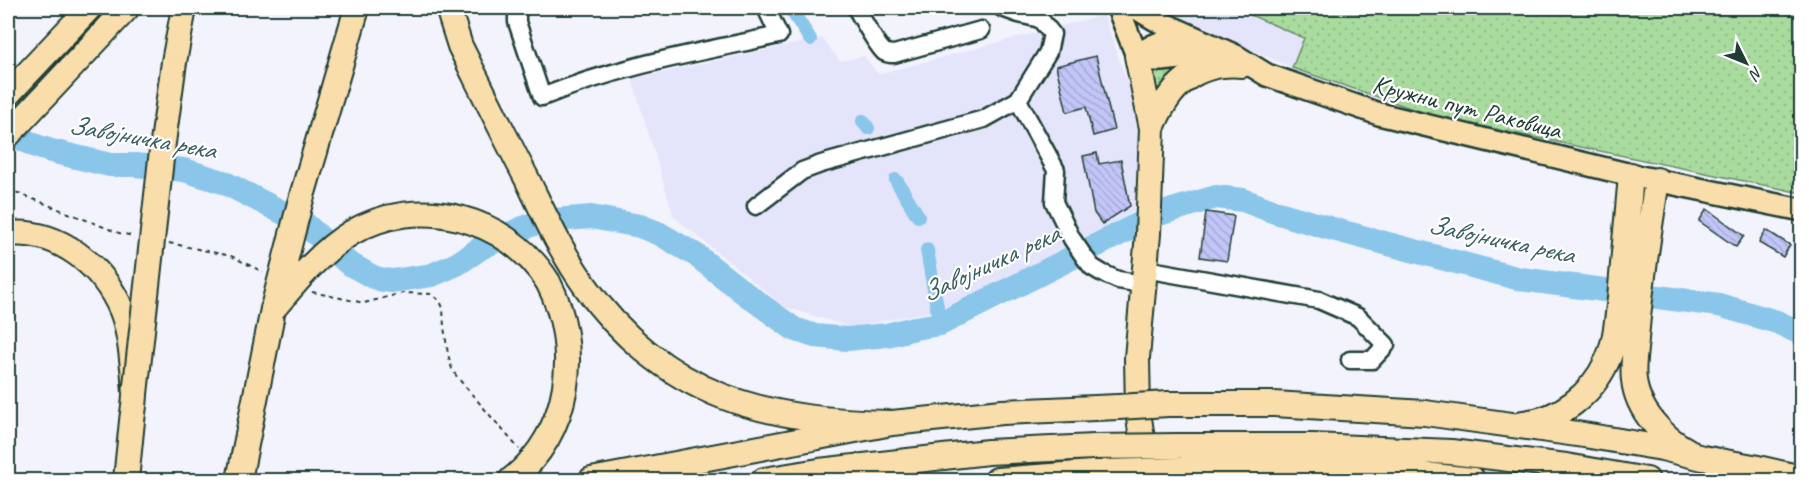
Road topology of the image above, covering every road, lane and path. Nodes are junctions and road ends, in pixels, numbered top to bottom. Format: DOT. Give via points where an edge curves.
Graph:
graph roads {
  1 [pos="89,8"];
  2 [pos="127,8"];
  3 [pos="184,8"];
  4 [pos="357,8"];
  5 [pos="448,8"];
  6 [pos="517,8"];
  7 [pos="766,8"];
  8 [pos="856,8"];
  9 [pos="1002,8"];
  10 [pos="1118,8"];
  11 [pos="1136,8"];
  12 [pos="981,30"];
  13 [pos="1198,40"];
  14 [pos="1137,56"];
  15 [pos="1242,65"];
  16 [pos="1268,75"];
  17 [pos="8,94"];
  18 [pos="1018,100"];
  19 [pos="1152,128"];
  20 [pos="8,135"];
  21 [pos="1631,175"];
  22 [pos="1657,180"];
  23 [pos="756,206"];
  24 [pos="1802,210"];
  25 [pos="8,234"];
  26 [pos="1634,265"];
  27 [pos="1144,276"];
  28 [pos="273,309"];
  29 [pos="1628,313"];
  30 [pos="1350,360"];
  31 [pos="135,394"];
  32 [pos="892,423"];
  33 [pos="1505,423"];
  34 [pos="1703,458"];
  35 [pos="1283,469"];
  36 [pos="1802,478"];
  37 [pos="126,480"];
  38 [pos="239,480"];
  39 [pos="511,480"];
  40 [pos="591,480"];
  41 [pos="764,480"];
  42 [pos="998,480"];
  43 [pos="1154,480"];
  44 [pos="1342,480"];
  45 [pos="1473,480"];
  46 [pos="1647,480"];
  1 -- 17 [label="highway"];
  2 -- 20 [label="highway"];
  3 -- 31 [label="highway, bridge" via="162,150"];
  4 -- 28 [label="highway, bridge"];
  5 -- 32 [label="highway" via="460,46 561,246 586,288 619,327 657,360 723,397 790,414"];
  6 -- 7 [label="lane" via="517,22 542,97 634,67 779,35"];
  8 -- 12 [label="lane" via="878,45 888,54"];
  9 -- 18 [label="lane" via="1040,19 1052,34 1048,52"];
  10 -- 14 [label="main road"];
  11 -- 13 [label="main road, Кружни пут Раковица"];
  13 -- 14 [label="main road" via="1165,41"];
  13 -- 16 [label="main road, Кружни пут Раковица"];
  14 -- 15 [label="main road" via="1162,60 1208,55"];
  14 -- 19 [label="highway"];
  15 -- 16 [label="main road"];
  15 -- 19 [label="highway" via="1212,67 1183,81 1173,89"];
  16 -- 21 [label="main road, Кружни пут Раковица" via="1379,114"];
  18 -- 23 [label="lane" via="984,119 802,171"];
  18 -- 27 [label="lane" via="1056,170 1054,202 1084,258 1092,267 1118,280"];
  19 -- 27 [label="highway"];
  21 -- 22 [label="main road, Кружни пут Раковица"];
  21 -- 26 [label="highway"];
  22 -- 24 [label="main road, Кружни пут Раковица"];
  22 -- 26 [label="highway"];
  25 -- 31 [label="highway, bridge" via="52,240 93,266 114,296 127,328"];
  26 -- 29 [label="highway"];
  27 -- 30 [label="lane" via="1319,300 1358,317 1386,345 1372,360"];
  27 -- 43 [label="highway" via="1137,358 1138,411"];
  28 -- 38 [label="highway"];
  28 -- 39 [label="highway, bridge" via="336,244 372,223 406,214 451,216 485,227 517,247 548,282 560,309 568,356 565,389 550,435 530,463"];
  29 -- 33 [label="highway" via="1598,379 1584,395 1547,418"];
  29 -- 34 [label="highway" via="1634,380 1642,404 1667,437"];
  31 -- 37 [label="highway"];
  32 -- 33 [label="highway, bridge" via="1118,406 1274,404 1425,413"];
  32 -- 40 [label="highway"];
  33 -- 34 [label="highway"];
  34 -- 36 [label="highway"];
  35 -- 42 [label="highway, bridge" via="1106,472"];
  35 -- 44 [label="highway"];
  35 -- 45 [label="highway" via="1344,469"];
  41 -- 46 [label="highway, bridge" via="978,453 1095,447 1312,446 1451,452"];
}
